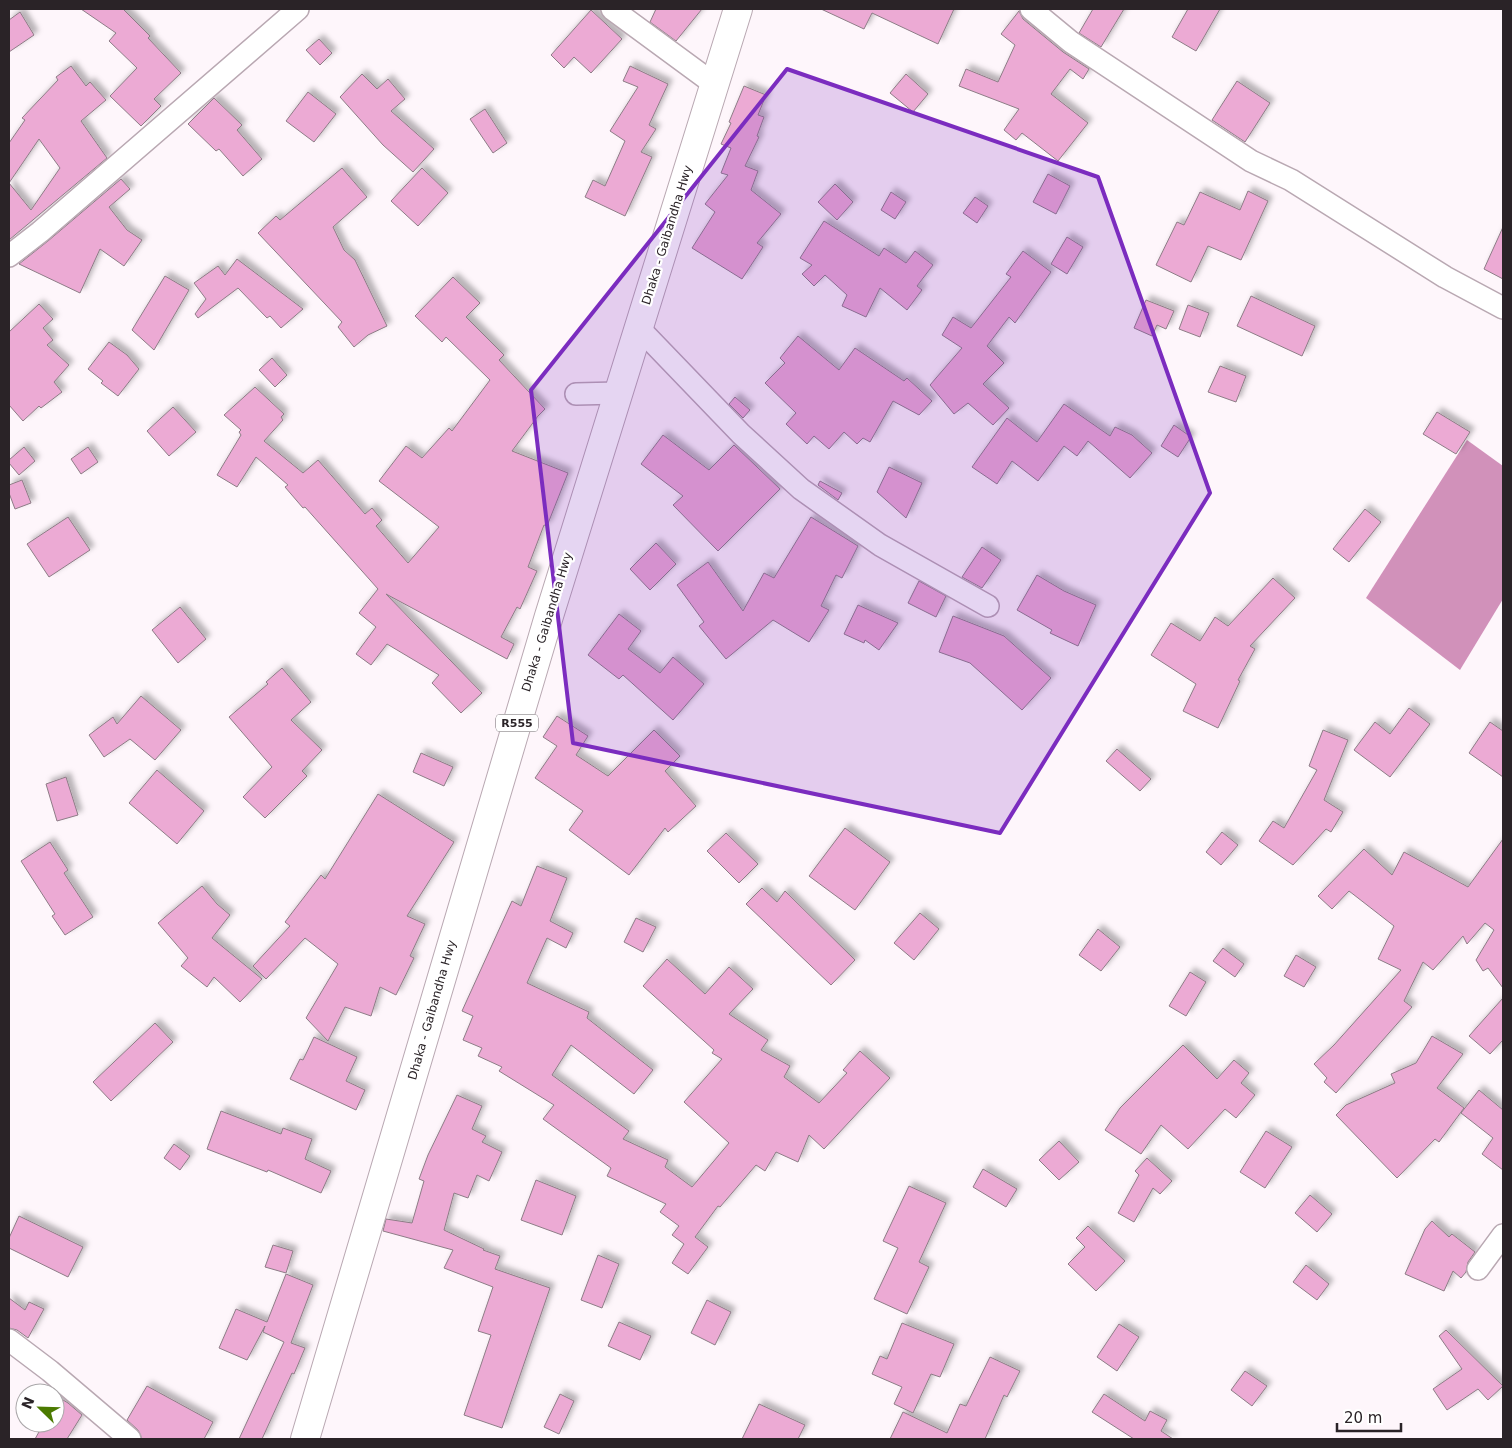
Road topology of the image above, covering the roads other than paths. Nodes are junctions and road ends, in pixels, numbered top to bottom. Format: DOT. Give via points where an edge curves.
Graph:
graph roads {
  1 [pos="298,9"];
  2 [pos="612,9"];
  3 [pos="738,9"];
  4 [pos="1031,9"];
  5 [pos="714,84"];
  6 [pos="9,256"];
  7 [pos="1503,308"];
  8 [pos="638,327"];
  9 [pos="618,393"];
  10 [pos="576,394"];
  11 [pos="988,606"];
  12 [pos="1503,1235"];
  13 [pos="1478,1269"];
  14 [pos="9,1340"];
  15 [pos="130,1439"];
  16 [pos="305,1439"];
  1 -- 6 [label="street"];
  2 -- 5 [label="street"];
  3 -- 5 [label="main road, Dhaka - Gaibandha Hwy / R555"];
  4 -- 7 [label="street" via="1072,42 1251,161 1291,180 1445,277"];
  5 -- 8 [label="main road, Dhaka - Gaibandha Hwy / R555"];
  8 -- 9 [label="main road, Dhaka - Gaibandha Hwy / R555"];
  8 -- 11 [label="street" via="741,434 802,489 880,545"];
  9 -- 10 [label="street"];
  9 -- 16 [label="main road, Dhaka - Gaibandha Hwy / R555"];
  12 -- 13 [label="street"];
  14 -- 15 [label="street"];
}
